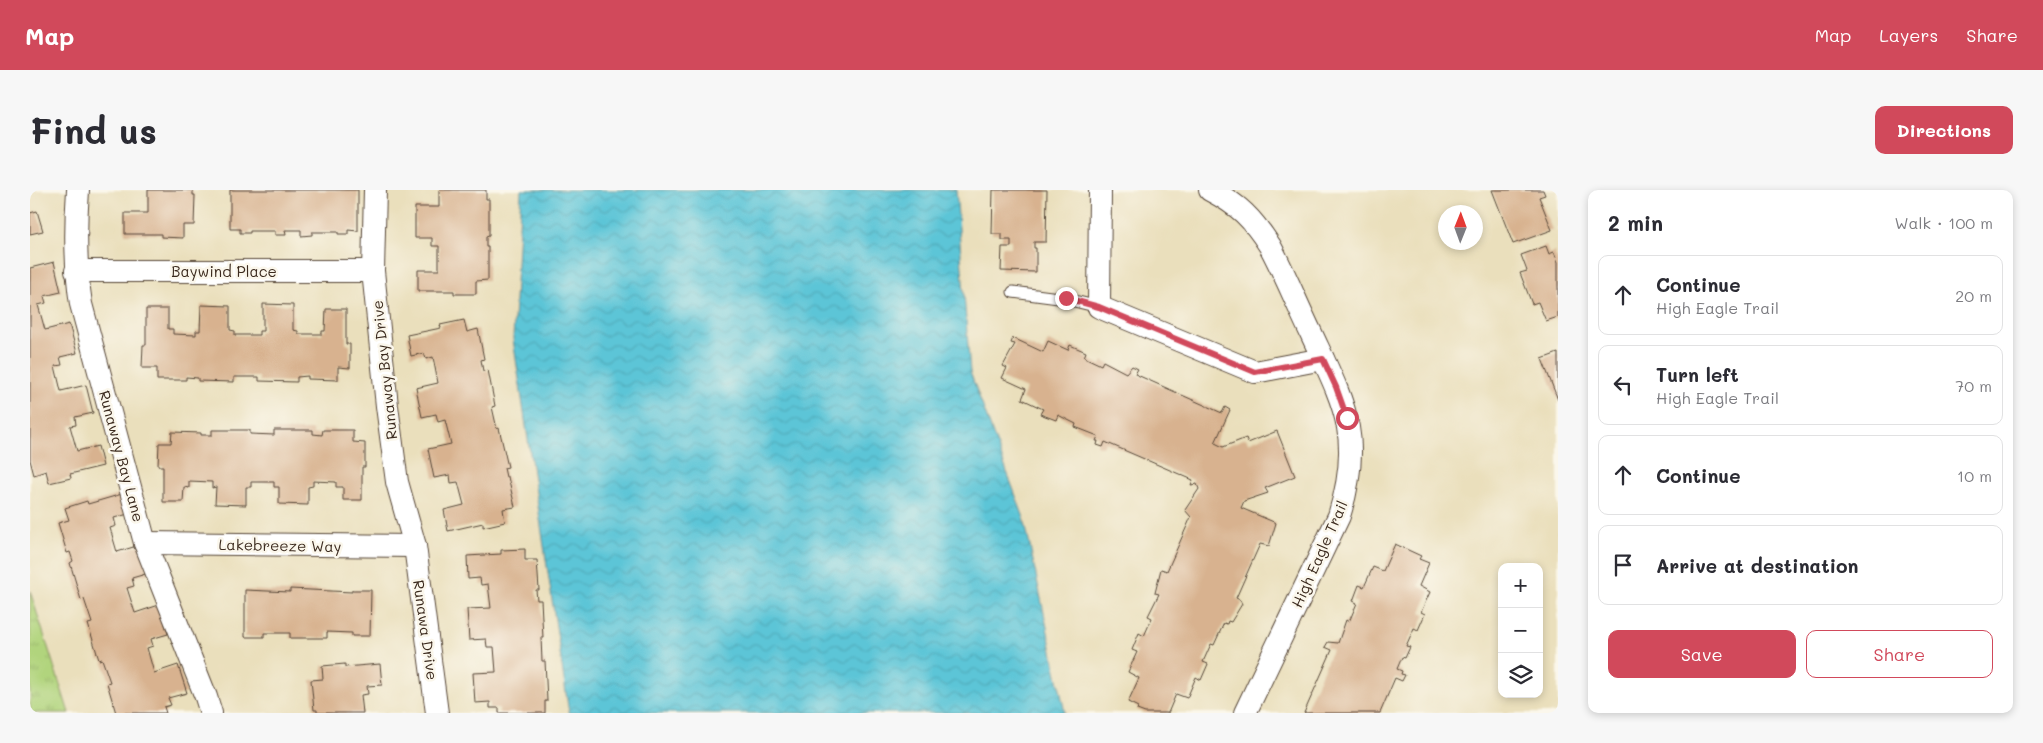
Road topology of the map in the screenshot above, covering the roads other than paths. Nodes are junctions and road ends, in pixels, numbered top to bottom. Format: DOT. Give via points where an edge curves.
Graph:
graph roads {
  1 [pos="78,190"];
  2 [pos="375,190"];
  3 [pos="1100,190"];
  4 [pos="1210,190"];
  5 [pos="76,271"];
  6 [pos="373,271"];
  7 [pos="1013,292"];
  8 [pos="1099,307"];
  9 [pos="1323,359"];
  10 [pos="145,543"];
  11 [pos="415,546"];
  12 [pos="211,713"];
  13 [pos="437,713"];
  14 [pos="1245,713"];
  1 -- 5 [label="street, Runaway Bay Lane"];
  2 -- 6 [label="street, Runaway Bay Drive"];
  3 -- 8 [label="street"];
  4 -- 9 [label="street, High Eagle Trail" via="1237,206 1261,230"];
  5 -- 6 [label="street, Baywind Place"];
  5 -- 10 [label="street, Runaway Bay Lane" via="81,304"];
  6 -- 11 [label="street, Runaway Bay Drive" via="397,482"];
  7 -- 8 [label="lane" via="1066,298"];
  8 -- 9 [label="street" via="1255,372"];
  9 -- 14 [label="street, High Eagle Trail" via="1340,397 1349,428 1351,461 1346,493 1340,516"];
  10 -- 11 [label="street, Lakebreeze Way"];
  10 -- 12 [label="street, Runaway Bay Lane"];
  11 -- 13 [label="street, Runawa Drive"];
}
